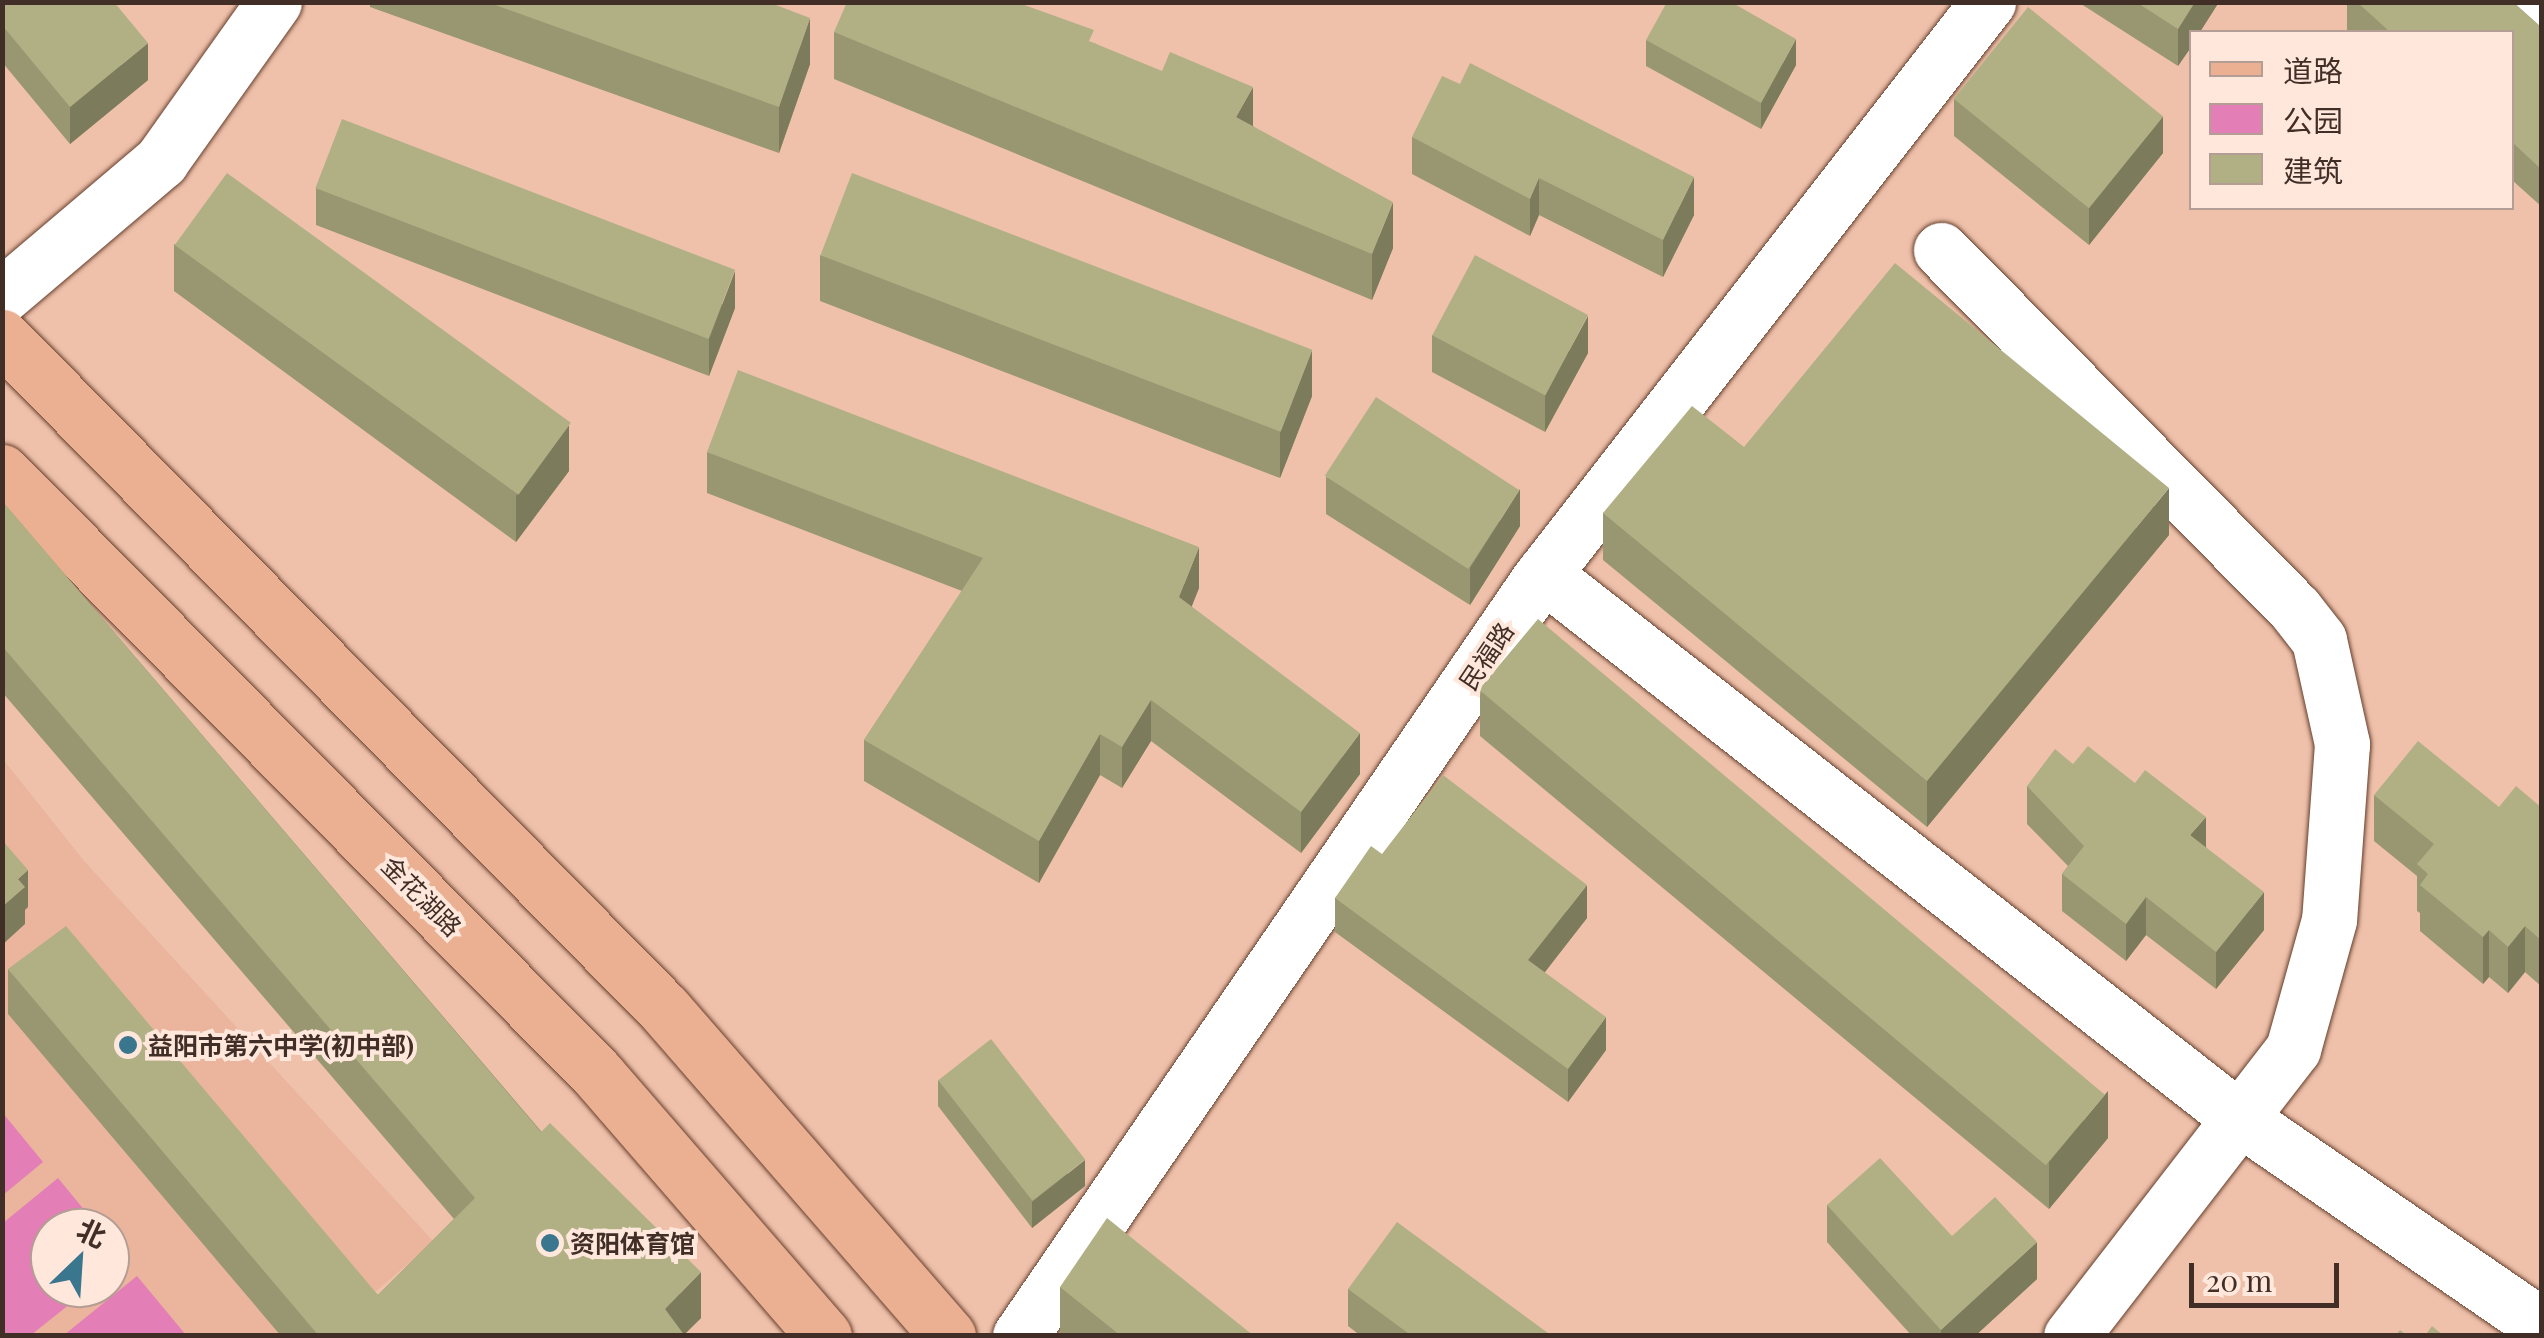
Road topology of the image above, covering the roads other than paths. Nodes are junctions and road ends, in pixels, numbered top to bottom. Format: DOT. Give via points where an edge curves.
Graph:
graph roads {
  1 [pos="274,2"];
  2 [pos="1988,2"];
  3 [pos="2525,2"];
  4 [pos="2542,14"];
  5 [pos="1942,250"];
  6 [pos="2,296"];
  7 [pos="2,337"];
  8 [pos="2,472"];
  9 [pos="1543,574"];
  10 [pos="2235,1115"];
  11 [pos="2542,1326"];
  12 [pos="824,1336"];
  13 [pos="948,1336"];
  14 [pos="1020,1336"];
  15 [pos="2072,1336"];
  1 -- 6 [label="street" via="161,160"];
  2 -- 9 [label="street, 民福路"];
  3 -- 4 [label="street"];
  5 -- 10 [label="street" via="2318,640 2342,744 2329,920 2292,1049"];
  7 -- 13 [label="main road" via="664,1010"];
  8 -- 12 [label="main road, 金花湖路" via="598,1075"];
  9 -- 10 [label="street"];
  9 -- 14 [label="street, 民福路"];
  10 -- 11 [label="street"];
  10 -- 15 [label="street"];
}
